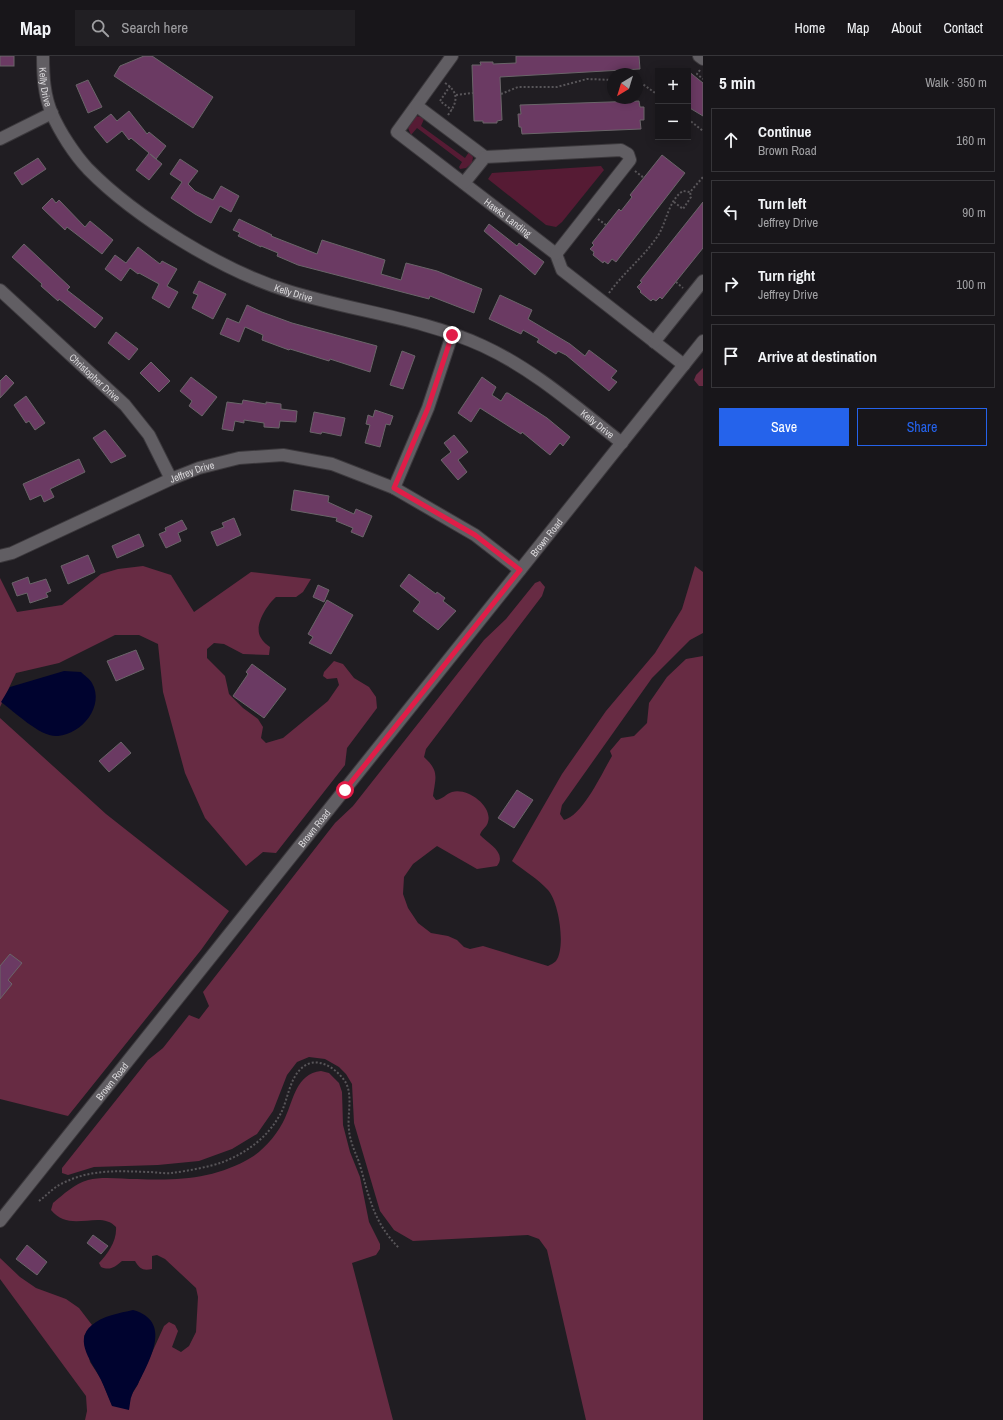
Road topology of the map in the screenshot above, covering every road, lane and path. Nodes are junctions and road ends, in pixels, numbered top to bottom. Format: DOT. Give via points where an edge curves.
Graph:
graph roads {
  1 [pos="43,56"];
  2 [pos="452,56"];
  3 [pos="699,56"];
  4 [pos="703,59"];
  5 [pos="703,66"];
  6 [pos="438,77"];
  7 [pos="702,78"];
  8 [pos="607,80"];
  9 [pos="699,80"];
  10 [pos="643,84"];
  11 [pos="450,86"];
  12 [pos="473,93"];
  13 [pos="655,93"];
  14 [pos="501,94"];
  15 [pos="456,95"];
  16 [pos="417,106"];
  17 [pos="452,110"];
  18 [pos="52,113"];
  19 [pos="691,121"];
  20 [pos="441,124"];
  21 [pos="703,131"];
  22 [pos="0,139"];
  23 [pos="485,157"];
  24 [pos="703,177"];
  25 [pos="464,183"];
  26 [pos="690,192"];
  27 [pos="674,202"];
  28 [pos="556,254"];
  29 [pos="703,281"];
  30 [pos="0,290"];
  31 [pos="602,302"];
  32 [pos="452,335"];
  33 [pos="703,341"];
  34 [pos="654,342"];
  35 [pos="684,365"];
  36 [pos="622,443"];
  37 [pos="171,479"];
  38 [pos="394,488"];
  39 [pos="0,556"];
  40 [pos="520,570"];
  41 [pos="39,1201"];
  42 [pos="0,1221"];
  43 [pos="399,1248"];
  1 -- 18 [label="street, Kelly Drive" via="43,82"];
  2 -- 6 [label="street, Hawks Landing"];
  3 -- 4 [label="street"];
  5 -- 7 [label="path" via="697,74"];
  6 -- 11 [label="path"];
  6 -- 16 [label="street, Hawks Landing"];
  7 -- 9 [label="path"];
  8 -- 14 [label="path" via="587,79 556,87 518,87"];
  10 -- 13 [label="path"];
  11 -- 15 [label="path"];
  11 -- 17 [label="path" via="440,101"];
  12 -- 15 [label="path"];
  15 -- 17 [label="path"];
  16 -- 20 [label="street"];
  16 -- 25 [label="street, Hawks Landing" via="398,132"];
  17 -- 20 [label="path"];
  18 -- 22 [label="street"];
  18 -- 32 [label="street, Kelly Drive" via="67,140 88,168 119,196 160,227 199,250 287,291"];
  19 -- 21 [label="path"];
  20 -- 23 [label="street"];
  23 -- 25 [label="street"];
  23 -- 28 [label="street" via="621,150 628,154 630,160"];
  24 -- 26 [label="path"];
  25 -- 28 [label="street, Hawks Landing"];
  26 -- 27 [label="path" via="683,192"];
  26 -- 27 [label="path" via="690,200 683,209"];
  27 -- 31 [label="path" via="659,233"];
  28 -- 31 [label="street, Hawks Landing" via="562,270"];
  29 -- 34 [label="street"];
  30 -- 37 [label="street, Christopher Drive" via="125,405 149,435"];
  31 -- 34 [label="street, Hawks Landing"];
  32 -- 36 [label="street, Kelly Drive" via="483,346 523,367"];
  32 -- 38 [label="street" via="428,408"];
  33 -- 35 [label="street, Brown Road"];
  34 -- 35 [label="street, Hawks Landing"];
  35 -- 36 [label="street, Brown Road"];
  36 -- 40 [label="street, Brown Road"];
  37 -- 38 [label="street, Jeffrey Drive" via="199,468 239,458 283,455 332,464"];
  37 -- 39 [label="street, Jeffrey Drive" via="12,553"];
  38 -- 40 [label="street, Jeffrey Drive" via="475,535"];
  40 -- 42 [label="street, Brown Road"];
  41 -- 43 [label="path" via="62,1184 85,1174 108,1170 172,1173 222,1162 253,1147 268,1132 281,1112 291,1084 299,1071 308,1064 321,1063 336,1071 346,1084 349,1094 349,1131 375,1215"];
}
